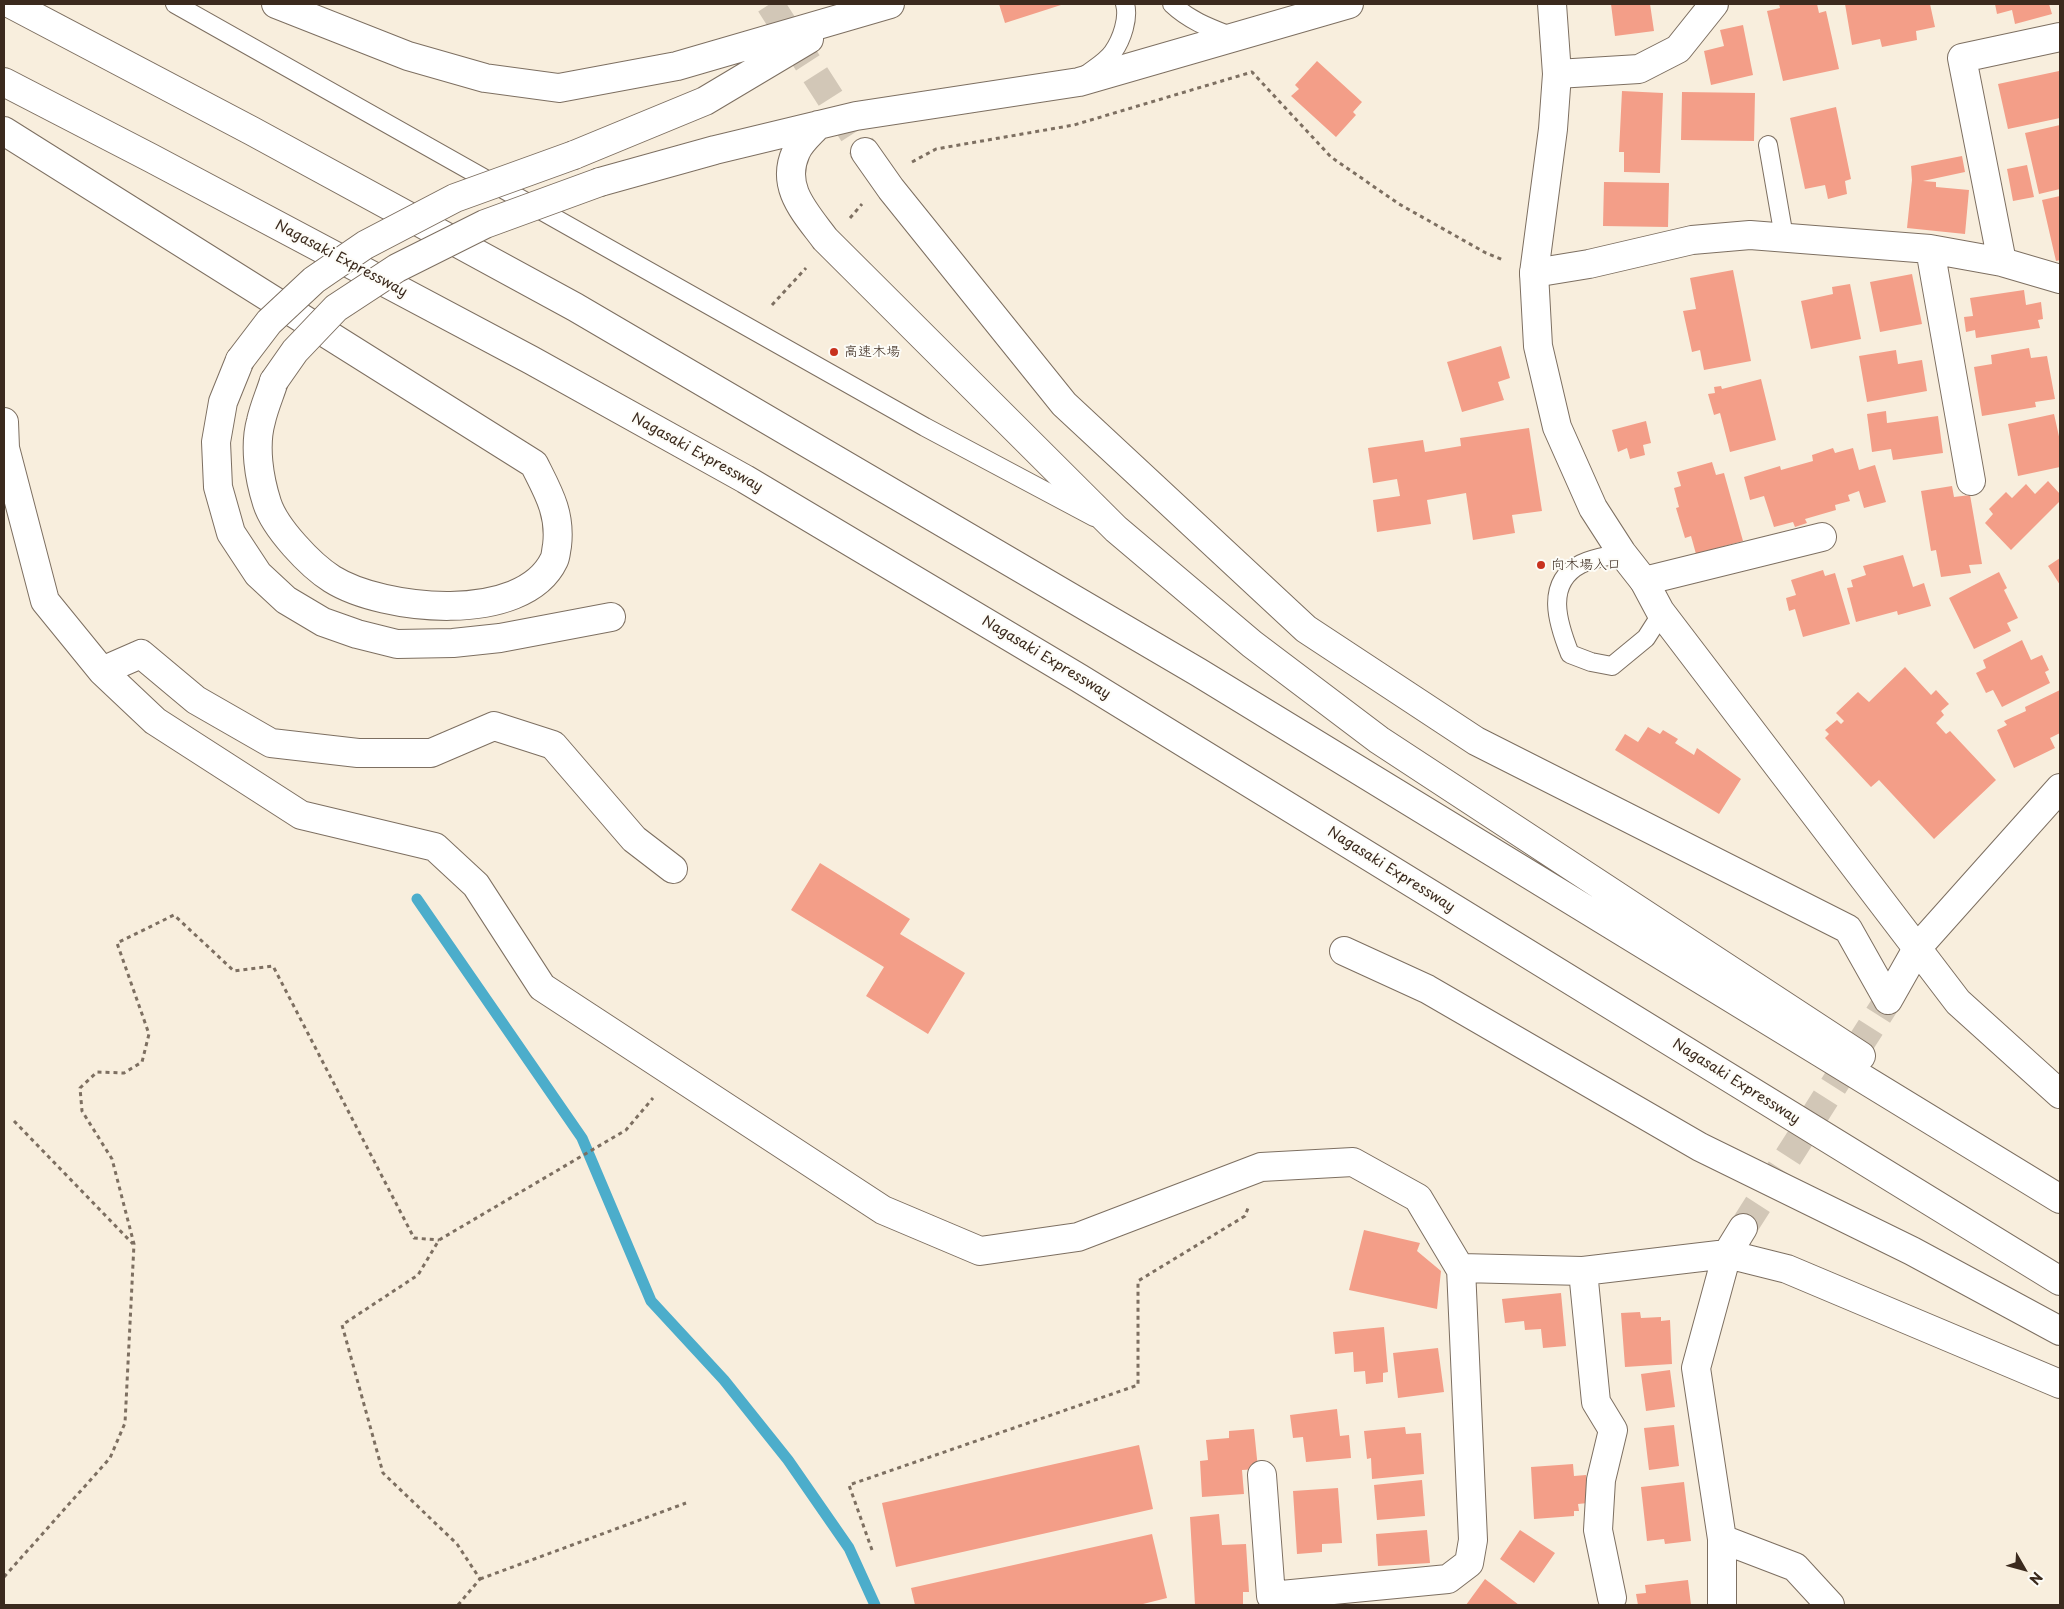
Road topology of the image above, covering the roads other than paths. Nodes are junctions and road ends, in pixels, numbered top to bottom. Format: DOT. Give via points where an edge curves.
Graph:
graph roads {
  1 [pos="10,4"];
  2 [pos="175,4"];
  3 [pos="276,4"];
  4 [pos="890,4"];
  5 [pos="1124,4"];
  6 [pos="1172,4"];
  7 [pos="1349,4"];
  8 [pos="1552,4"];
  9 [pos="1714,4"];
  10 [pos="840,20"];
  11 [pos="1233,37"];
  12 [pos="2060,37"];
  13 [pos="1557,74"];
  14 [pos="4,82"];
  15 [pos="1079,82"];
  16 [pos="818,125"];
  17 [pos="4,131"];
  18 [pos="1768,145"];
  19 [pos="865,152"];
  20 [pos="1784,237"];
  21 [pos="1930,249"];
  22 [pos="2002,262"];
  23 [pos="1534,273"];
  24 [pos="2060,279"];
  25 [pos="4,422"];
  26 [pos="1971,482"];
  27 [pos="1116,528"];
  28 [pos="1822,537"];
  29 [pos="1622,553"];
  30 [pos="1644,581"];
  31 [pos="1662,613"];
  32 [pos="611,617"];
  33 [pos="102,672"];
  34 [pos="2060,788"];
  35 [pos="673,868"];
  36 [pos="1918,947"];
  37 [pos="1344,951"];
  38 [pos="2060,1094"];
  39 [pos="2024,1177"];
  40 [pos="2060,1200"];
  41 [pos="1743,1228"];
  42 [pos="1727,1254"];
  43 [pos="1461,1270"];
  44 [pos="1583,1271"];
  45 [pos="2060,1281"];
  46 [pos="2060,1331"];
  47 [pos="2060,1384"];
  48 [pos="1262,1476"];
  49 [pos="1722,1539"];
  50 [pos="1612,1598"];
  51 [pos="1722,1605"];
  52 [pos="1830,1605"];
  1 -- 39 [label="main road" via="575,307 1198,672"];
  2 -- 27 [label="lane" via="925,427"];
  3 -- 10 [label="main road" via="408,56 485,78 559,88 677,66"];
  4 -- 10 [label="main road"];
  5 -- 15 [label="lane" via="1127,11 1122,33 1112,53"];
  6 -- 11 [label="lane" via="1200,24"];
  7 -- 11 [label="main road"];
  8 -- 13 [label="main road"];
  9 -- 13 [label="main road" via="1678,49 1639,69"];
  10 -- 32 [label="main road, bridge" via="705,102 574,155 455,198 365,246 314,280 269,322 240,360 223,402 216,442 218,487 231,534 258,574 286,600 323,622 397,644 500,638"];
  11 -- 15 [label="main road"];
  12 -- 22 [label="main road" via="1962,58"];
  13 -- 23 [label="main road"];
  14 -- 45 [label="main road, Nagasaki Expressway" via="531,360 745,479 1079,678"];
  15 -- 16 [label="main road" via="856,116"];
  16 -- 17 [label="main road, bridge" via="600,182 485,224 397,268 336,308 295,351 274,381 260,423 258,451 267,504 286,536 333,579 368,595 405,604 448,606 495,602 521,593 540,580 554,559 558,532 555,506 534,464"];
  16 -- 27 [label="main road" via="796,151 789,178 800,206 825,239"];
  18 -- 20 [label="lane"];
  19 -- 36 [label="main road" via="1064,404 1306,629 1476,740 1848,929 1888,1000"];
  20 -- 21 [label="main road"];
  20 -- 23 [label="main road" via="1750,235 1692,240"];
  21 -- 22 [label="main road"];
  21 -- 26 [label="main road"];
  22 -- 24 [label="main road"];
  23 -- 29 [label="main road" via="1538,346 1557,427 1593,508"];
  25 -- 33 [label="main road" via="5,448 45,601"];
  27 -- 39 [label="main road" via="1252,644 1379,740 1918,1093"];
  28 -- 30 [label="main road"];
  29 -- 30 [label="main road"];
  29 -- 31 [label="lane" via="1580,564 1563,579 1556,597 1560,630 1570,654 1612,666 1646,638"];
  30 -- 31 [label="main road"];
  31 -- 36 [label="main road"];
  33 -- 35 [label="main road" via="141,654 196,700 271,742 358,753 431,753 494,726 553,744 634,839"];
  33 -- 43 [label="main road" via="155,721 301,815 436,847 476,885 542,987 883,1210 980,1252 1078,1237 1261,1167 1353,1162 1418,1198"];
  34 -- 36 [label="main road"];
  36 -- 38 [label="main road" via="1958,1002"];
  37 -- 46 [label="main road" via="1427,989 1700,1147 1912,1252"];
  39 -- 40 [label="main road"];
  41 -- 42 [label="main road"];
  42 -- 44 [label="main road"];
  42 -- 47 [label="main road" via="1787,1269"];
  42 -- 49 [label="main road" via="1696,1368"];
  43 -- 44 [label="main road"];
  43 -- 48 [label="main road" via="1473,1540 1469,1563 1448,1579 1271,1596"];
  44 -- 50 [label="main road" via="1596,1402 1613,1430 1601,1480 1598,1530"];
  49 -- 51 [label="main road"];
  49 -- 52 [label="main road" via="1795,1567"];
}
